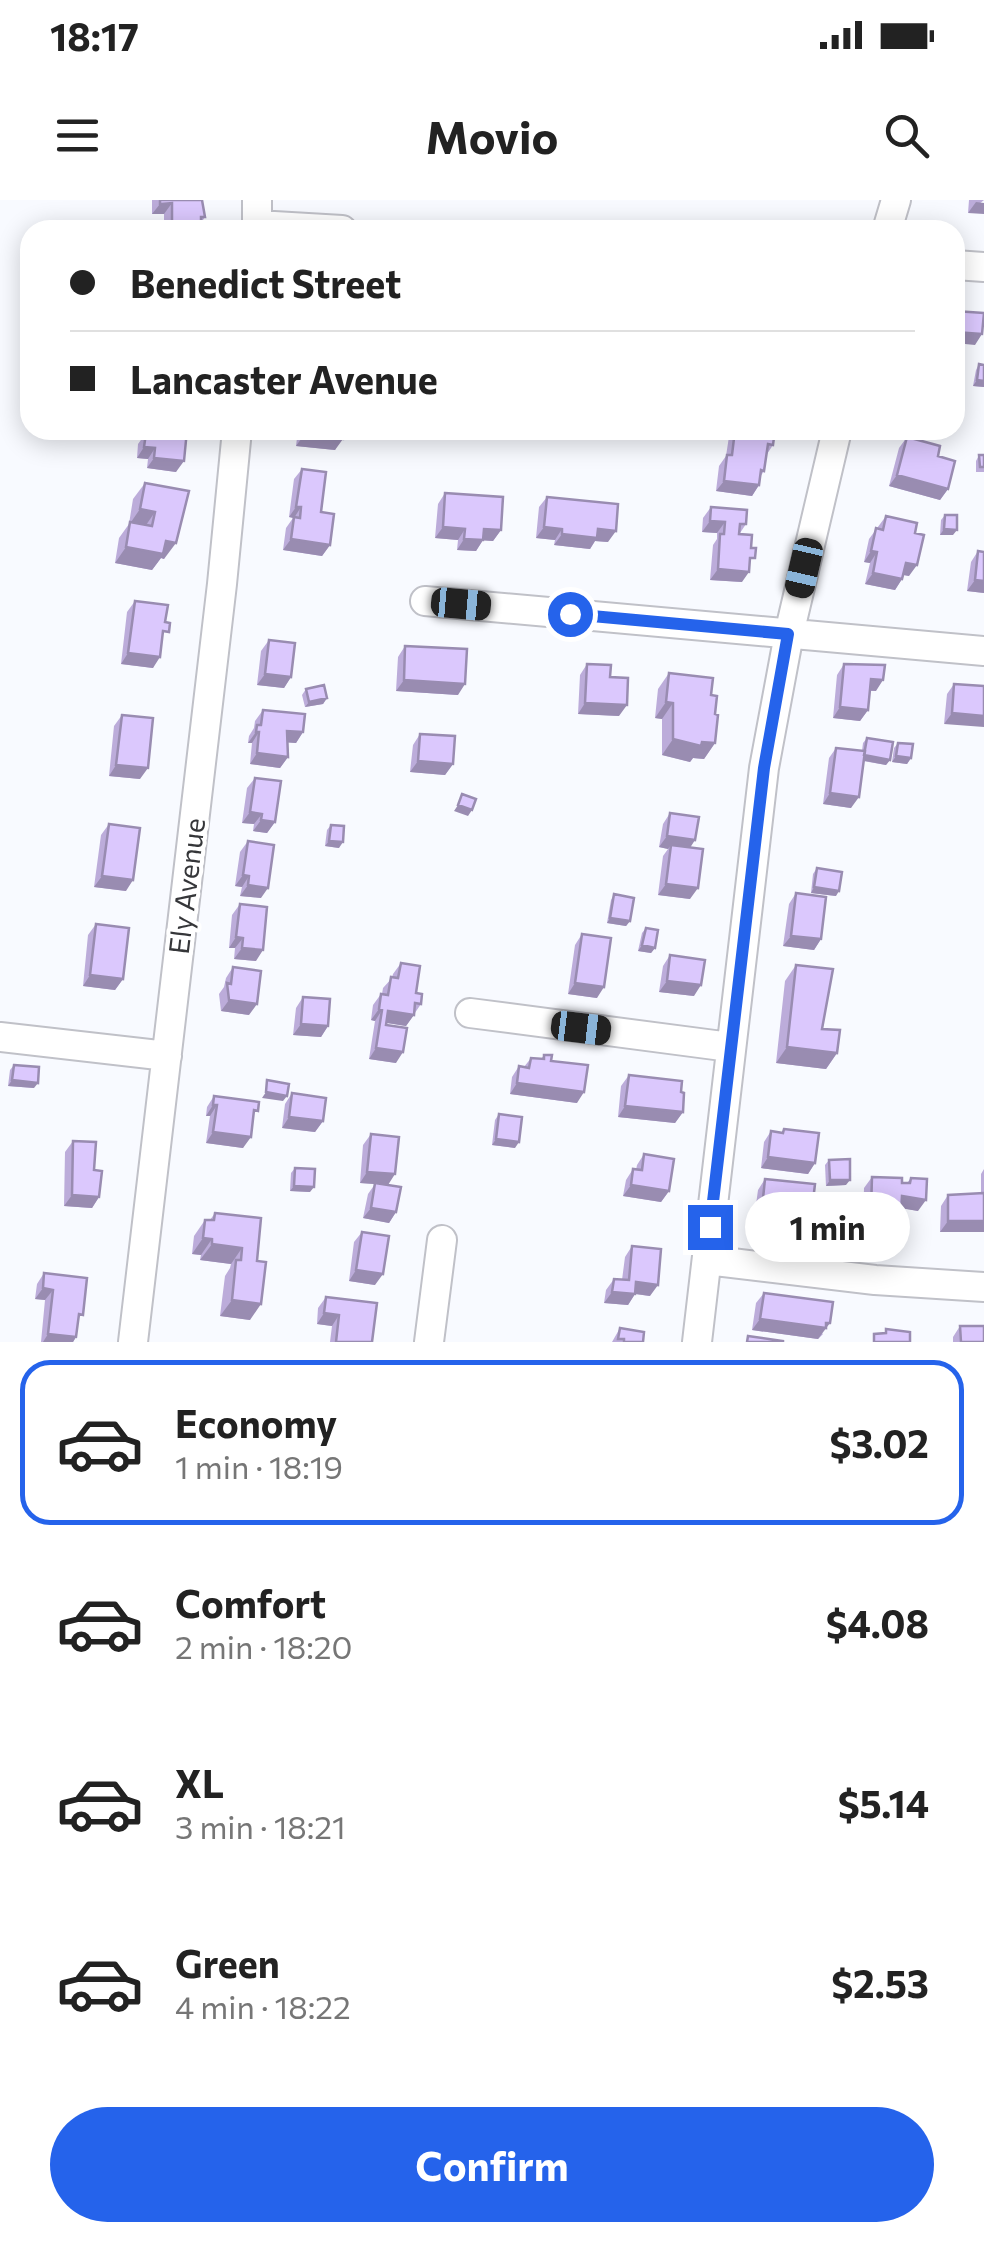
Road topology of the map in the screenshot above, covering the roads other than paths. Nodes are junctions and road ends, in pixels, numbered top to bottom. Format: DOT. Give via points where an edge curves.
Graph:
graph roads {
  1 [pos="236,440"];
  2 [pos="835,440"];
  3 [pos="425,601"];
  4 [pos="788,634"];
  5 [pos="984,651"];
  6 [pos="470,1013"];
  7 [pos="0,1037"];
  8 [pos="730,1047"];
  9 [pos="167,1056"];
  10 [pos="442,1240"];
  11 [pos="707,1260"];
  12 [pos="984,1286"];
  13 [pos="133,1342"];
  14 [pos="430,1342"];
  15 [pos="696,1342"];
  1 -- 9 [label="street, Ely Avenue"];
  2 -- 4 [label="street"];
  3 -- 4 [label="street"];
  4 -- 5 [label="street"];
  4 -- 8 [label="street" via="764,768"];
  6 -- 8 [label="street"];
  7 -- 9 [label="street"];
  8 -- 11 [label="street"];
  9 -- 13 [label="street, Ely Avenue"];
  10 -- 14 [label="street"];
  11 -- 12 [label="street"];
  11 -- 15 [label="street"];
}
